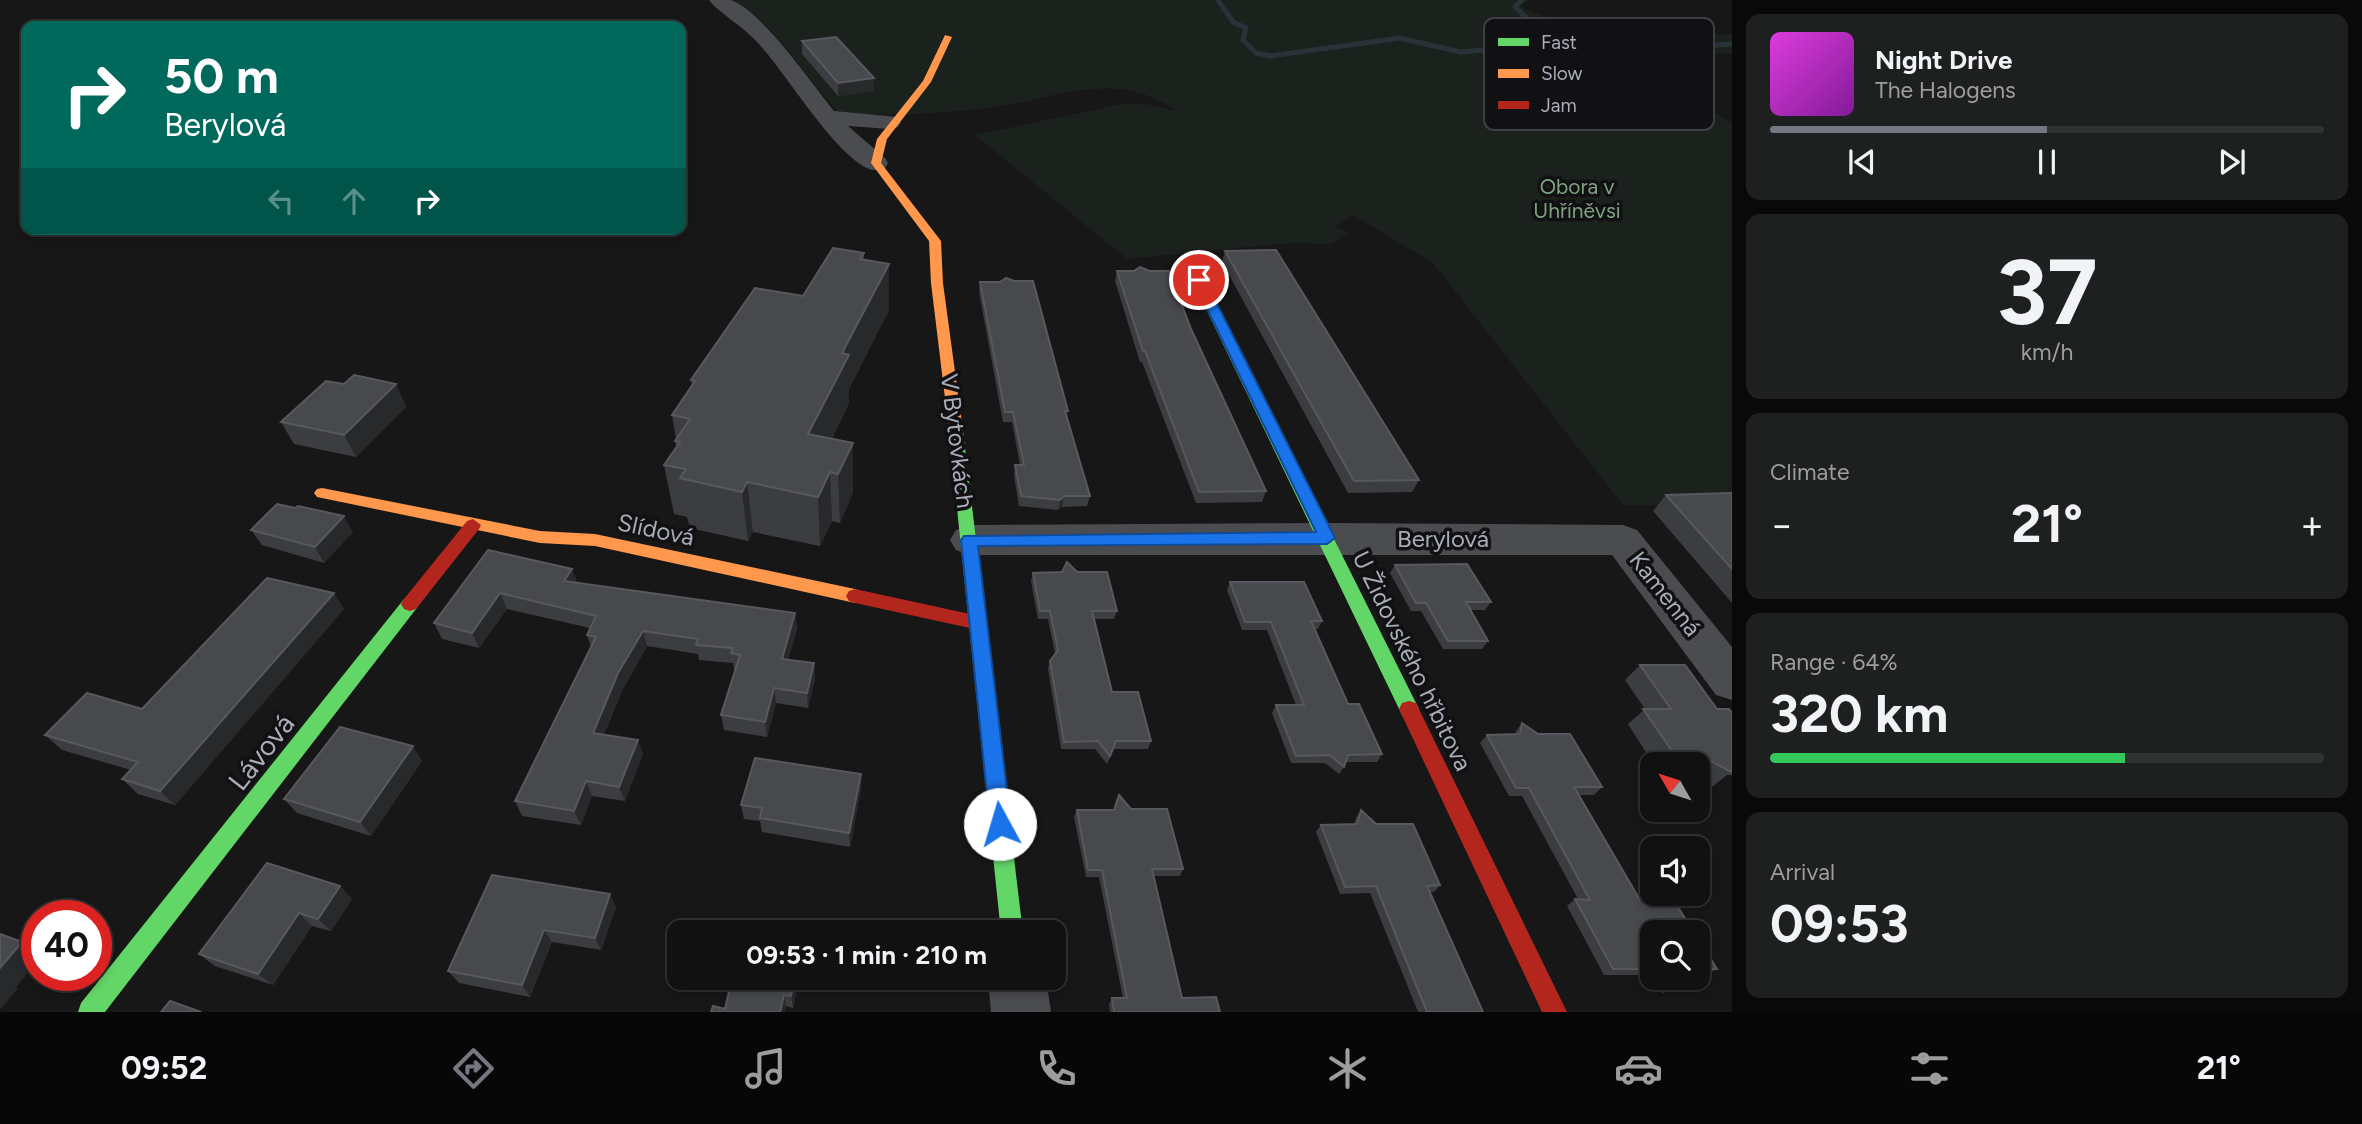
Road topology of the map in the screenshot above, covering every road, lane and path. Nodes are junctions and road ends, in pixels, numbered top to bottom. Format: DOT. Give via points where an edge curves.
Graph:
graph roads {
  1 [pos="718,0"];
  2 [pos="948,37"];
  3 [pos="827,117"];
  4 [pos="890,122"];
  5 [pos="876,163"];
  6 [pos="1187,257"];
  7 [pos="322,493"];
  8 [pos="473,524"];
  9 [pos="1327,538"];
  10 [pos="970,540"];
  11 [pos="1623,540"];
  12 [pos="979,623"];
  13 [pos="1732,681"];
  14 [pos="1011,920"];
  15 [pos="1018,990"];
  16 [pos="90,1012"];
  17 [pos="1021,1012"];
  18 [pos="1555,1012"];
  1 -- 3 [label="street" via="756,28"];
  2 -- 4 [label="street" via="928,81"];
  3 -- 4 [label="street"];
  3 -- 5 [label="street"];
  4 -- 5 [label="street"];
  5 -- 10 [label="street, V Bytovkách" via="936,242 937,283"];
  6 -- 9 [label="street, U Židovského hřbitova"];
  7 -- 8 [label="street, Slídová"];
  8 -- 12 [label="street, Slídová" via="540,537 595,540"];
  8 -- 16 [label="street, Lávová"];
  9 -- 10 [label="street, Berylová"];
  9 -- 11 [label="street, Berylová"];
  9 -- 18 [label="street, U Židovského hřbitova"];
  10 -- 12 [label="street, V Bytovkách"];
  11 -- 13 [label="street, Kamenná"];
  12 -- 14 [label="street, V Bytovkách"];
  15 -- 17 [label="street"];
}
